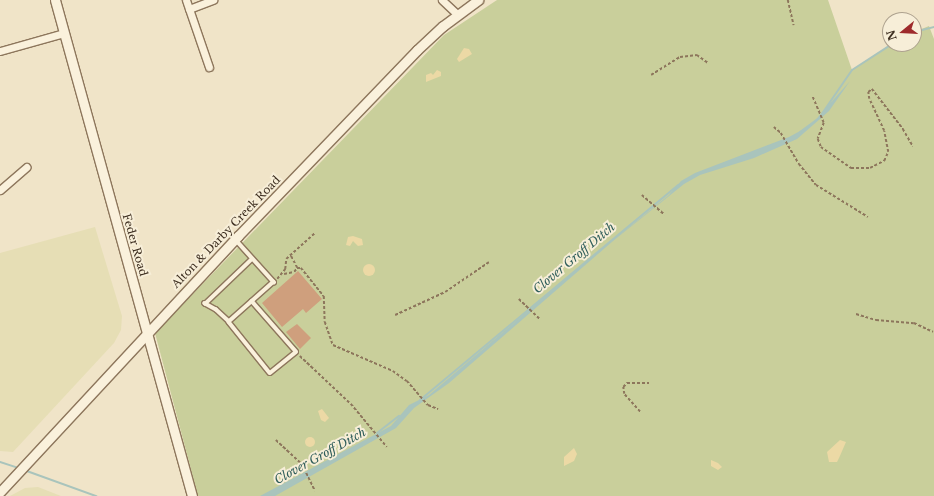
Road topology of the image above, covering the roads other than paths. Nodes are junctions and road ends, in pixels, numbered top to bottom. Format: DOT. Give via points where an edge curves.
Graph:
graph roads {
  1 [pos="55,0"];
  2 [pos="186,0"];
  3 [pos="214,0"];
  4 [pos="442,0"];
  5 [pos="478,0"];
  6 [pos="189,9"];
  7 [pos="457,14"];
  8 [pos="64,33"];
  9 [pos="0,51"];
  10 [pos="209,67"];
  11 [pos="26,167"];
  12 [pos="0,190"];
  13 [pos="235,239"];
  14 [pos="252,259"];
  15 [pos="252,302"];
  16 [pos="229,322"];
  17 [pos="148,332"];
  18 [pos="0,492"];
  19 [pos="192,496"];
  1 -- 8 [label="main road, Feder Road"];
  2 -- 6 [label="street"];
  3 -- 6 [label="street"];
  4 -- 7 [label="street"];
  5 -- 7 [label="main road, Alton & Darby Creek Road"];
  6 -- 10 [label="street"];
  7 -- 13 [label="main road, Alton & Darby Creek Road" via="418,50"];
  8 -- 9 [label="street"];
  8 -- 17 [label="main road, Feder Road"];
  11 -- 12 [label="street"];
  13 -- 14 [label="lane"];
  13 -- 17 [label="main road, Alton & Darby Creek Road"];
  14 -- 15 [label="lane" via="274,282"];
  14 -- 16 [label="lane" via="205,304"];
  15 -- 16 [label="lane"];
  15 -- 16 [label="lane" via="296,352 270,373"];
  17 -- 18 [label="main road, Alton & Darby Creek Road"];
  17 -- 19 [label="main road, Feder Road"];
}
